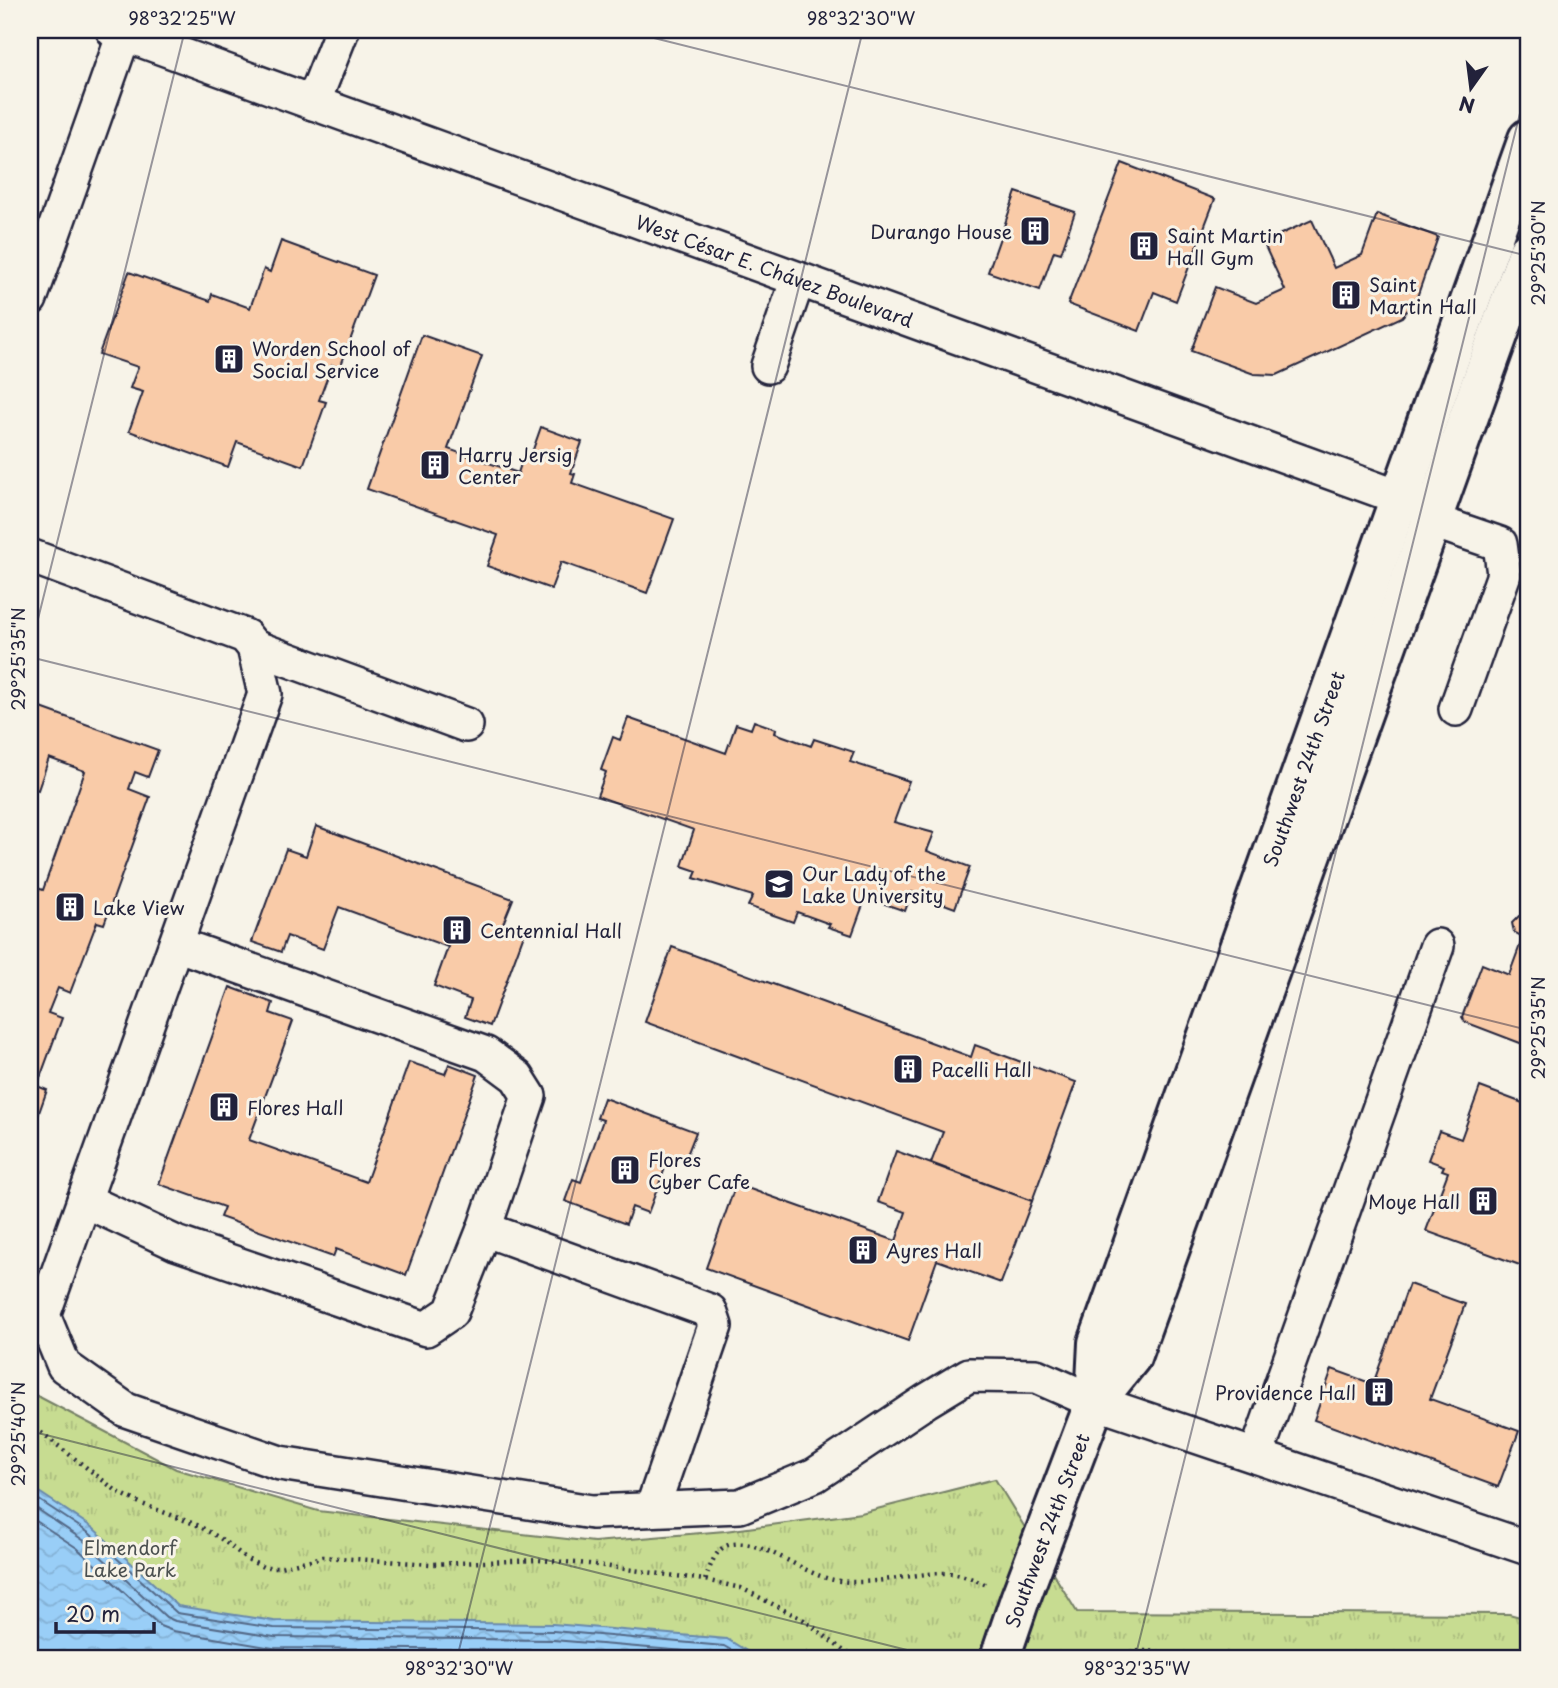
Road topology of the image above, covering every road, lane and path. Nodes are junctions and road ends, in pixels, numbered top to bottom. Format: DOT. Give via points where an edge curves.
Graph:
graph roads {
  1 [pos="342,30"];
  2 [pos="118,32"];
  3 [pos="313,103"];
  4 [pos="1528,139"];
  5 [pos="1528,252"];
  6 [pos="798,279"];
  7 [pos="30,299"];
  8 [pos="768,366"];
  9 [pos="1400,498"];
  10 [pos="1435,516"];
  11 [pos="30,556"];
  12 [pos="1516,574"];
  13 [pos="254,648"];
  14 [pos="1456,709"];
  15 [pos="467,725"];
  16 [pos="176,944"];
  17 [pos="1437,946"];
  18 [pos="84,1200"];
  19 [pos="484,1229"];
  20 [pos="1095,1402"];
  21 [pos="30,1424"];
  22 [pos="1256,1456"];
  23 [pos="652,1509"];
  24 [pos="1528,1548"];
  25 [pos="705,1580"];
  26 [pos="987,1586"];
  27 [pos="853,1658"];
  28 [pos="1000,1658"];
  29 [pos="1110,1658"];
  30 [pos="1190,1658"];
  1 -- 3 [label="street"];
  2 -- 3 [label="street, West César E. Chávez Boulevard"];
  2 -- 7 [label="street"];
  3 -- 6 [label="street, West César E. Chávez Boulevard"];
  4 -- 9 [label="main road, Southwest 24th Street"];
  5 -- 10 [label="main road, Southwest 24th Street"];
  6 -- 8 [label="street"];
  6 -- 9 [label="street, West César E. Chávez Boulevard"];
  9 -- 10 [label="street, West César E. Chávez Boulevard"];
  9 -- 20 [label="main road, Southwest 24th Street" via="1098,1343"];
  10 -- 12 [label="street, West César E. Chávez Boulevard" via="1500,544"];
  10 -- 20 [label="main road, Southwest 24th Street" via="1131,1357"];
  11 -- 13 [label="street" via="245,636"];
  12 -- 14 [label="street"];
  13 -- 15 [label="street"];
  13 -- 16 [label="street" via="265,694"];
  16 -- 18 [label="street"];
  16 -- 19 [label="street" via="486,1054 517,1077 529,1097"];
  17 -- 22 [label="street"];
  18 -- 19 [label="street" via="176,1243 426,1329 451,1312"];
  18 -- 23 [label="street" via="43,1315 64,1366 126,1410 279,1463 592,1512"];
  19 -- 23 [label="street" via="710,1311 715,1326"];
  20 -- 22 [label="street"];
  20 -- 23 [label="street" via="1036,1376 970,1375 815,1475 740,1506"];
  20 -- 28 [label="main road, Southwest 24th Street"];
  21 -- 25 [label="path" via="118,1492 197,1525 262,1567 323,1557 431,1564 540,1560"];
  22 -- 24 [label="street"];
  25 -- 26 [label="path" via="718,1552 728,1545 744,1545 835,1580 947,1573"];
  25 -- 27 [label="path" via="741,1588 804,1620"];
  29 -- 30 [label="path" via="1124,1652 1156,1650"];
}
